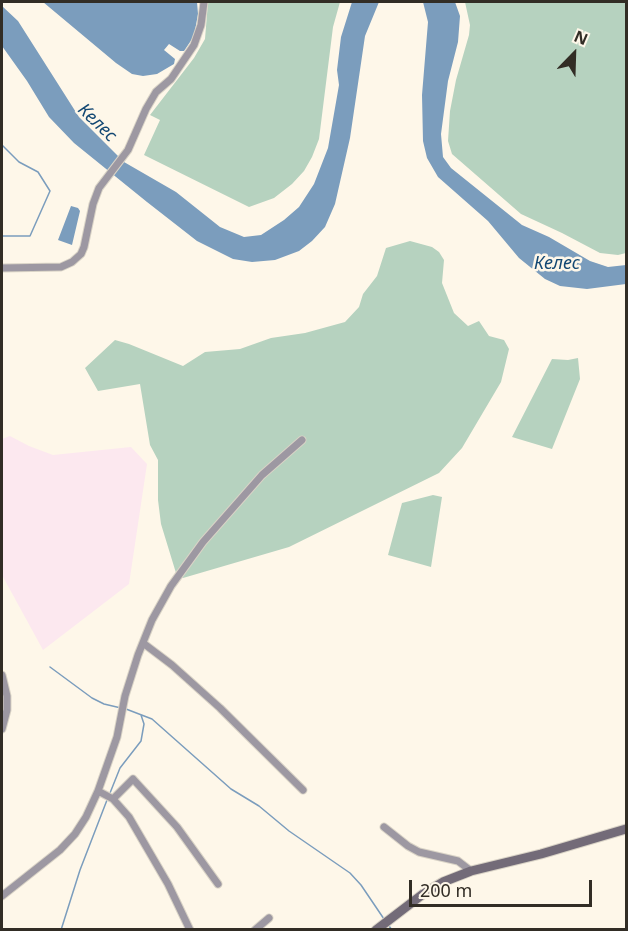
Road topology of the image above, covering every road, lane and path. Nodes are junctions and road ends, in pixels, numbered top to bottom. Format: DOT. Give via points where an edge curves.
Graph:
graph roads {
  1 [pos="204,2"];
  2 [pos="2,268"];
  3 [pos="302,440"];
  4 [pos="143,643"];
  5 [pos="2,675"];
  6 [pos="2,729"];
  7 [pos="303,790"];
  8 [pos="98,791"];
  9 [pos="113,799"];
  10 [pos="384,827"];
  11 [pos="627,830"];
  12 [pos="471,871"];
  13 [pos="219,884"];
  14 [pos="2,896"];
  15 [pos="268,918"];
  16 [pos="378,928"];
  17 [pos="190,930"];
  18 [pos="255,930"];
  1 -- 2 [label="street" via="194,45 171,79 156,92 128,150 99,188 84,247 76,259 55,268"];
  3 -- 4 [label="street" via="262,475 203,542 171,586"];
  4 -- 7 [label="street" via="220,708"];
  4 -- 8 [label="street"];
  5 -- 6 [label="street" via="7,710"];
  8 -- 9 [label="street"];
  8 -- 14 [label="street" via="75,834"];
  9 -- 13 [label="street" via="134,779 177,827"];
  9 -- 17 [label="street" via="129,817"];
  10 -- 12 [label="street" via="419,852 458,861"];
  11 -- 12 [label="main road"];
  12 -- 16 [label="main road" via="423,894"];
  15 -- 18 [label="street"];
}
